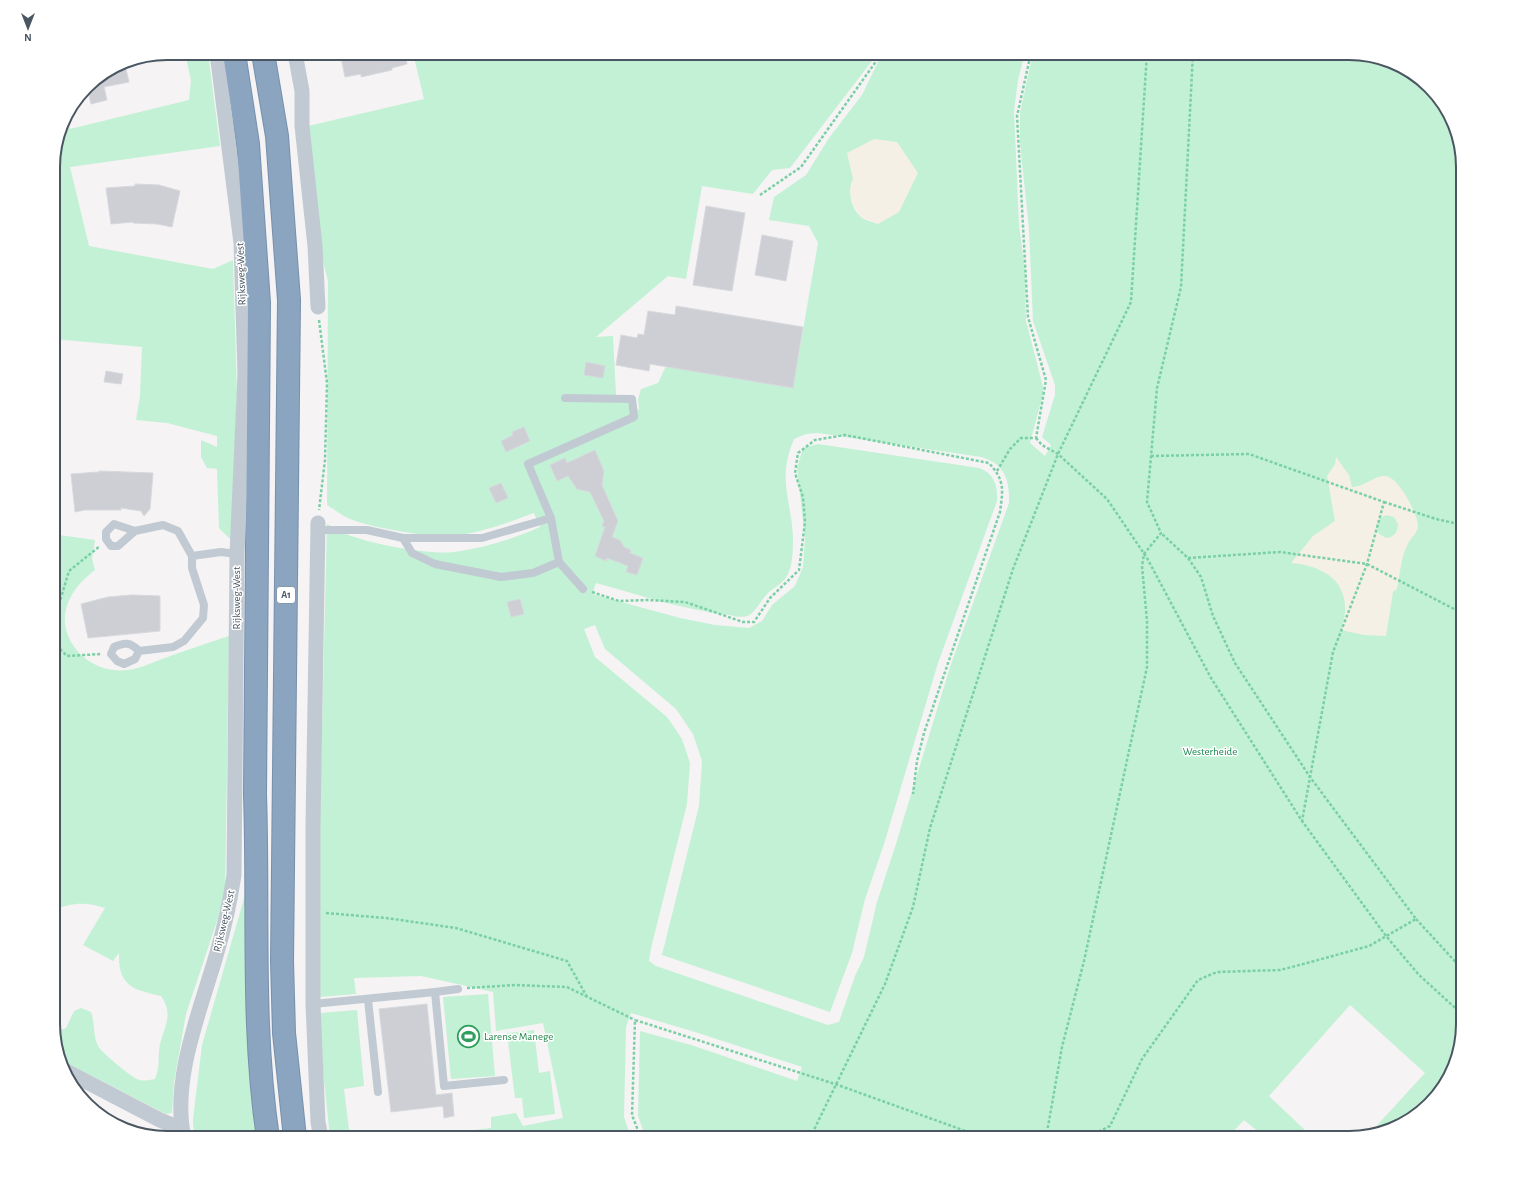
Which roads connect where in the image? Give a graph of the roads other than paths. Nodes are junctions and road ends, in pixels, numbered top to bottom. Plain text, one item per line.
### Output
1 (218, 60) edge
2 (235, 60) edge
3 (264, 60) edge
4 (296, 60) edge
5 (318, 307) road end
6 (565, 398) dead end
7 (551, 518) junction
8 (318, 526) joint
9 (135, 531) junction
10 (403, 538) junction
11 (237, 554) junction
12 (192, 556) junction
13 (559, 562) junction
14 (583, 589) road end
15 (139, 651) junction
16 (458, 989) road end
17 (435, 992) junction
18 (368, 1000) junction
19 (313, 1004) junction
20 (73, 1075) edge
21 (504, 1080) dead end
22 (378, 1092) dead end
23 (178, 1131) edge
24 (183, 1131) edge
25 (267, 1131) edge
26 (294, 1131) edge
27 (320, 1131) edge

1 - 11 street, Rijksweg-West
2 - 25 highway
3 - 26 highway, A1
4 - 5 street
6 - 7 lane
7 - 10 lane
7 - 13 lane
8 - 10 lane
8 - 19 street
9 - 9 lane
9 - 12 lane
10 - 13 lane
11 - 12 lane
11 - 24 street, Rijksweg-West
12 - 15 lane
13 - 14 lane
15 - 15 lane
16 - 17 lane
17 - 18 lane
17 - 21 lane
18 - 19 lane
18 - 22 lane
19 - 27 street
20 - 23 street

